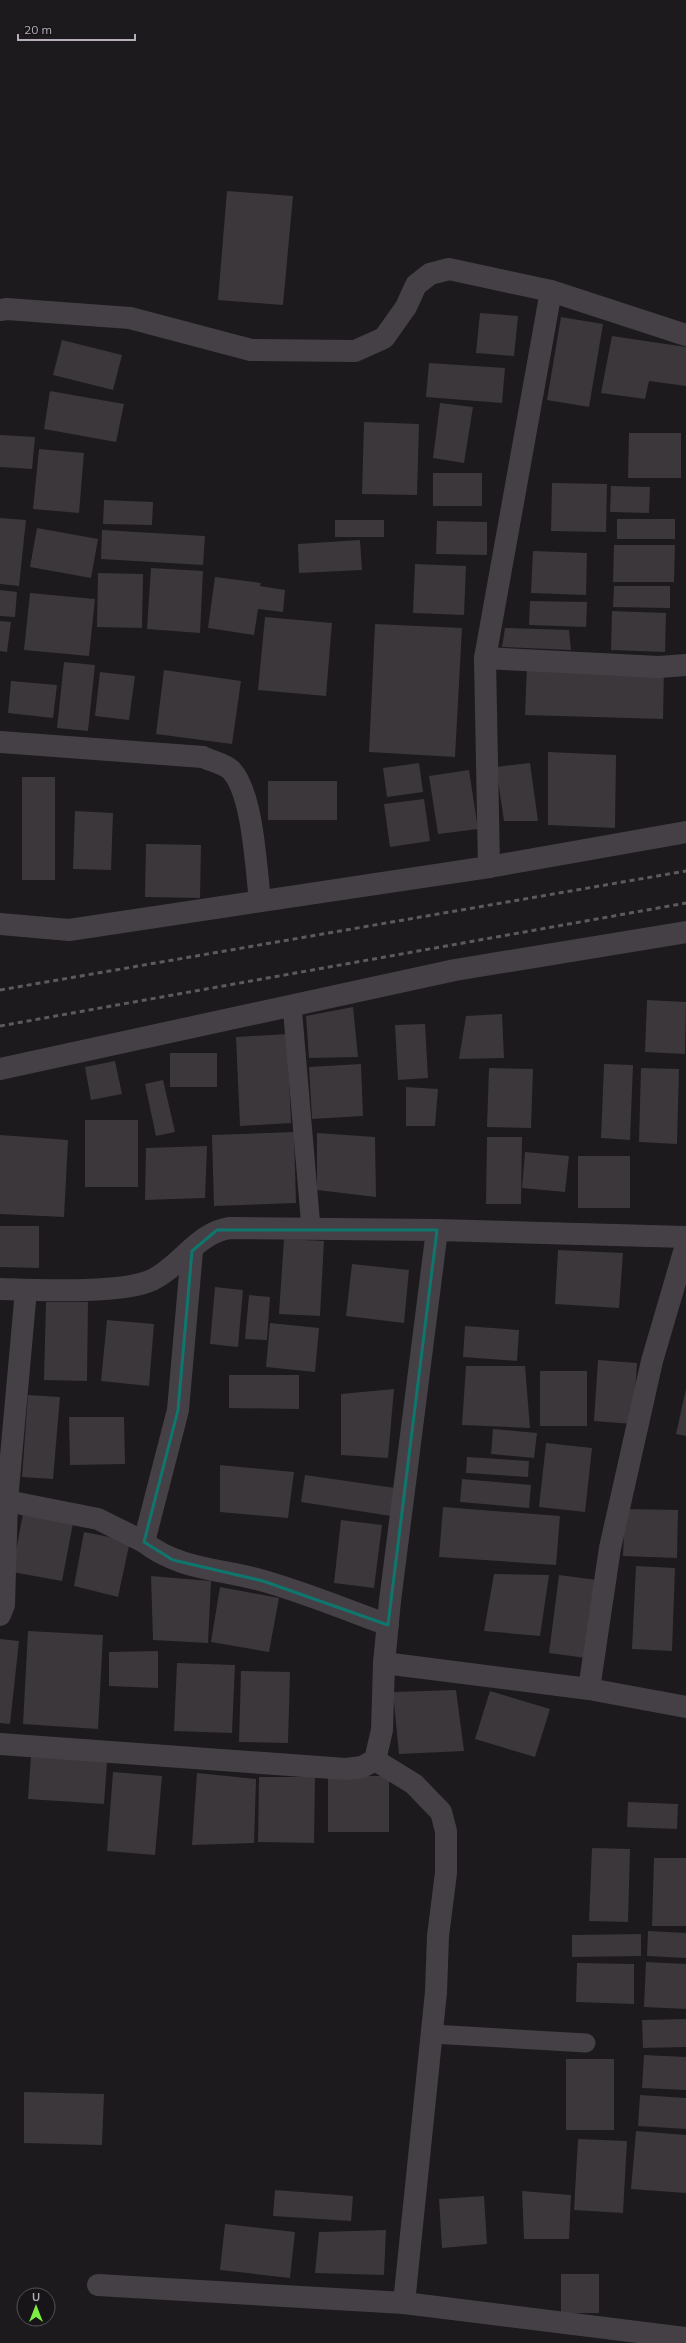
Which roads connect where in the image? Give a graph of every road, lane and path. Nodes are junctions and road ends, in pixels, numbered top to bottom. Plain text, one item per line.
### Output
1 (551, 291) junction
2 (0, 310) edge
3 (686, 335) edge
4 (485, 658) junction
5 (686, 664) edge
6 (0, 742) edge
7 (686, 832) edge
8 (489, 867) junction
9 (260, 901) junction
10 (0, 924) edge
11 (686, 932) edge
12 (292, 1005) junction
13 (0, 1069) edge
14 (311, 1228) junction
15 (437, 1230) junction
16 (686, 1236) edge
17 (686, 1245) edge
18 (192, 1251) junction
19 (0, 1289) edge
20 (26, 1290) junction
21 (7, 1501) junction
22 (144, 1542) junction
23 (0, 1615) edge
24 (388, 1625) junction
25 (384, 1664) junction
26 (589, 1689) junction
27 (686, 1707) edge
28 (0, 1744) edge
29 (375, 1760) junction
30 (432, 2034) junction
31 (586, 2043) dead end
32 (98, 2285) dead end
33 (404, 2303) junction
34 (686, 2338) edge

1 - 2 street
1 - 3 street
1 - 4 street
4 - 5 street
4 - 8 street
6 - 9 street
7 - 8 street
8 - 9 street
9 - 10 street
11 - 12 street
12 - 13 street
12 - 14 lane
14 - 15 street
14 - 18 street
15 - 16 street
15 - 24 street
17 - 26 street
18 - 20 street
18 - 22 street
19 - 20 street
20 - 21 street
21 - 22 street
21 - 23 street
22 - 24 street
24 - 25 street
25 - 26 street
25 - 29 street
26 - 27 street
28 - 29 street
29 - 30 street
30 - 31 lane
30 - 33 street
32 - 33 street
33 - 34 street

